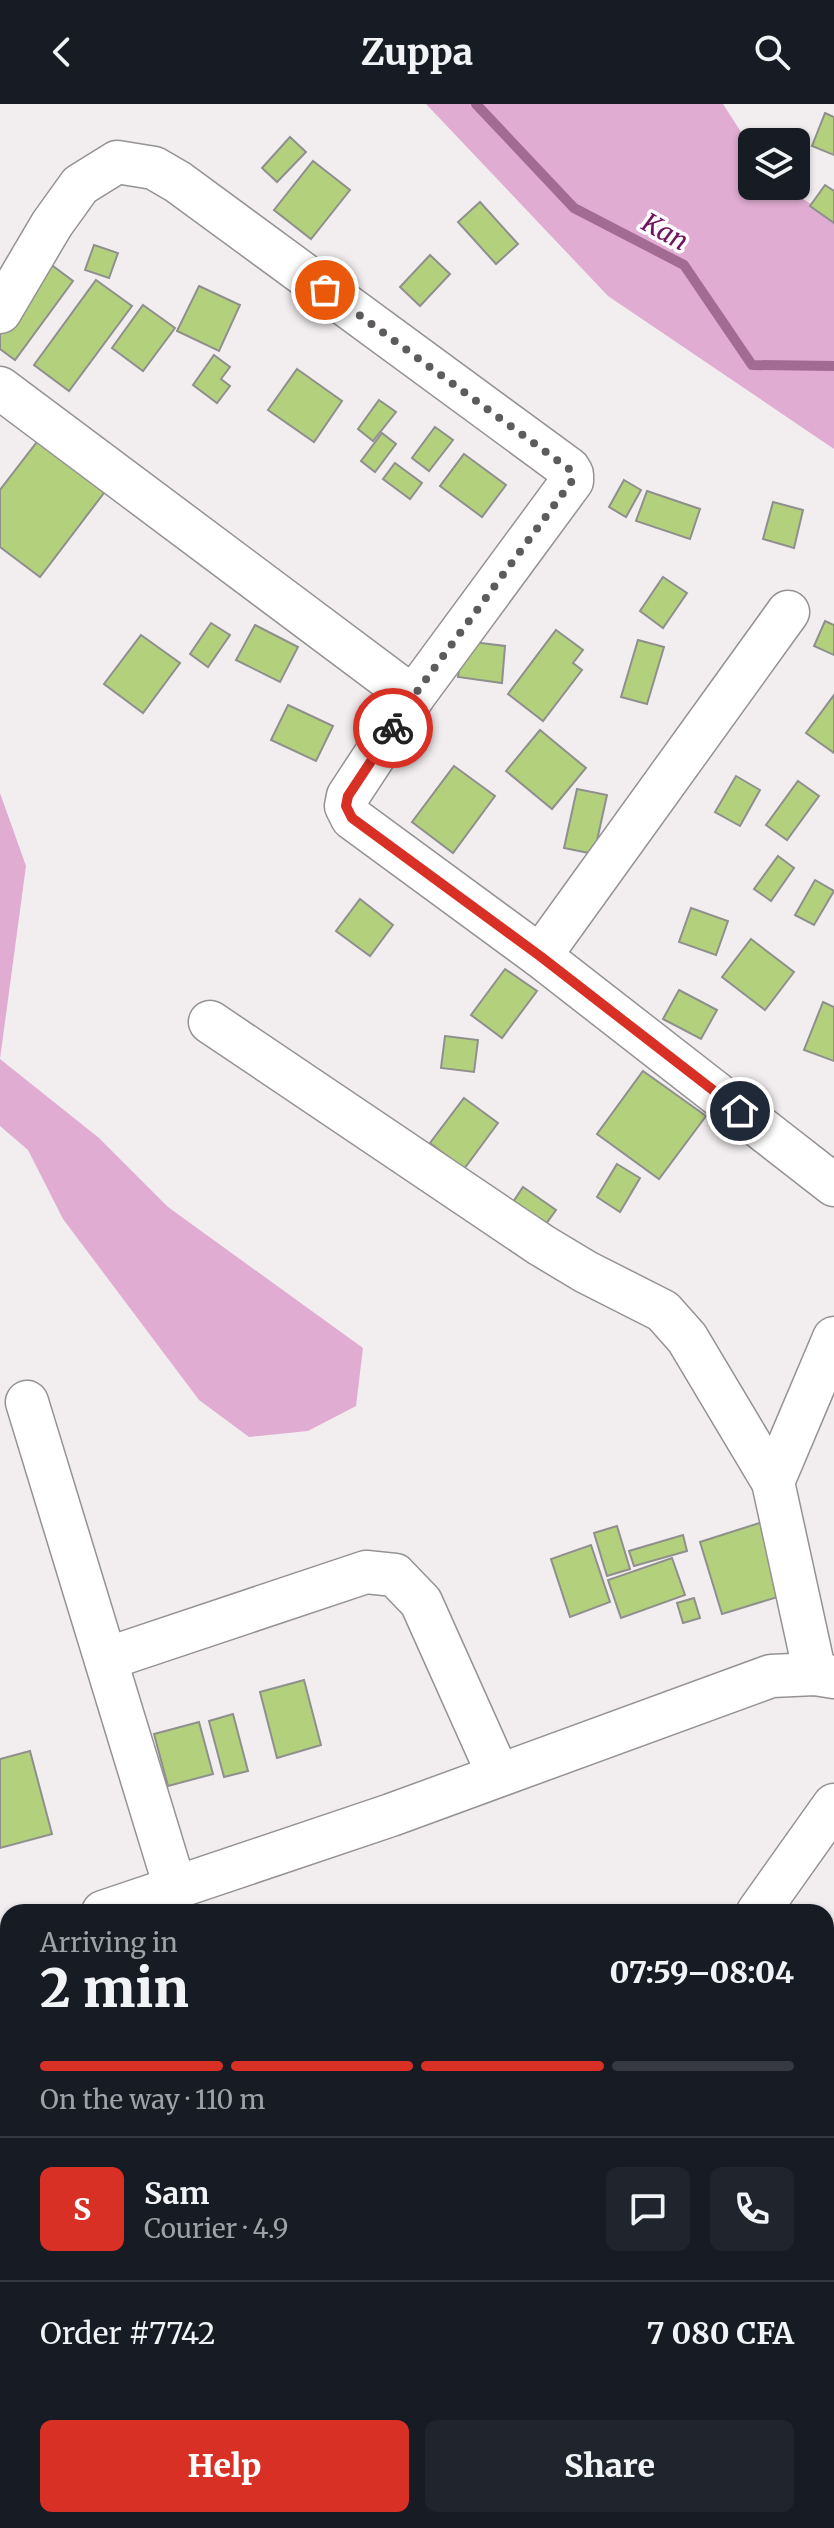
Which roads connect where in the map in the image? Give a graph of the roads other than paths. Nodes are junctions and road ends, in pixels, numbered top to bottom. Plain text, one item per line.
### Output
1 (0, 312) edge
2 (0, 388) edge
3 (788, 612) dead end
4 (413, 697) junction
5 (540, 956) junction
6 (210, 1022) dead end
7 (834, 1185) edge
8 (834, 1338) edge
9 (27, 1402) dead end
10 (773, 1482) junction
11 (106, 1659) junction
12 (825, 1675) edge
13 (498, 1774) junction
14 (834, 1805) edge
15 (175, 1887) junction
16 (126, 1904) edge
17 (764, 1904) edge

1 - 4 street
2 - 4 street
3 - 5 street
4 - 5 street
5 - 7 street
6 - 10 street
8 - 10 street
9 - 11 street
10 - 12 street
11 - 13 street
11 - 15 street
12 - 13 street
13 - 15 street
14 - 17 street
15 - 16 street

